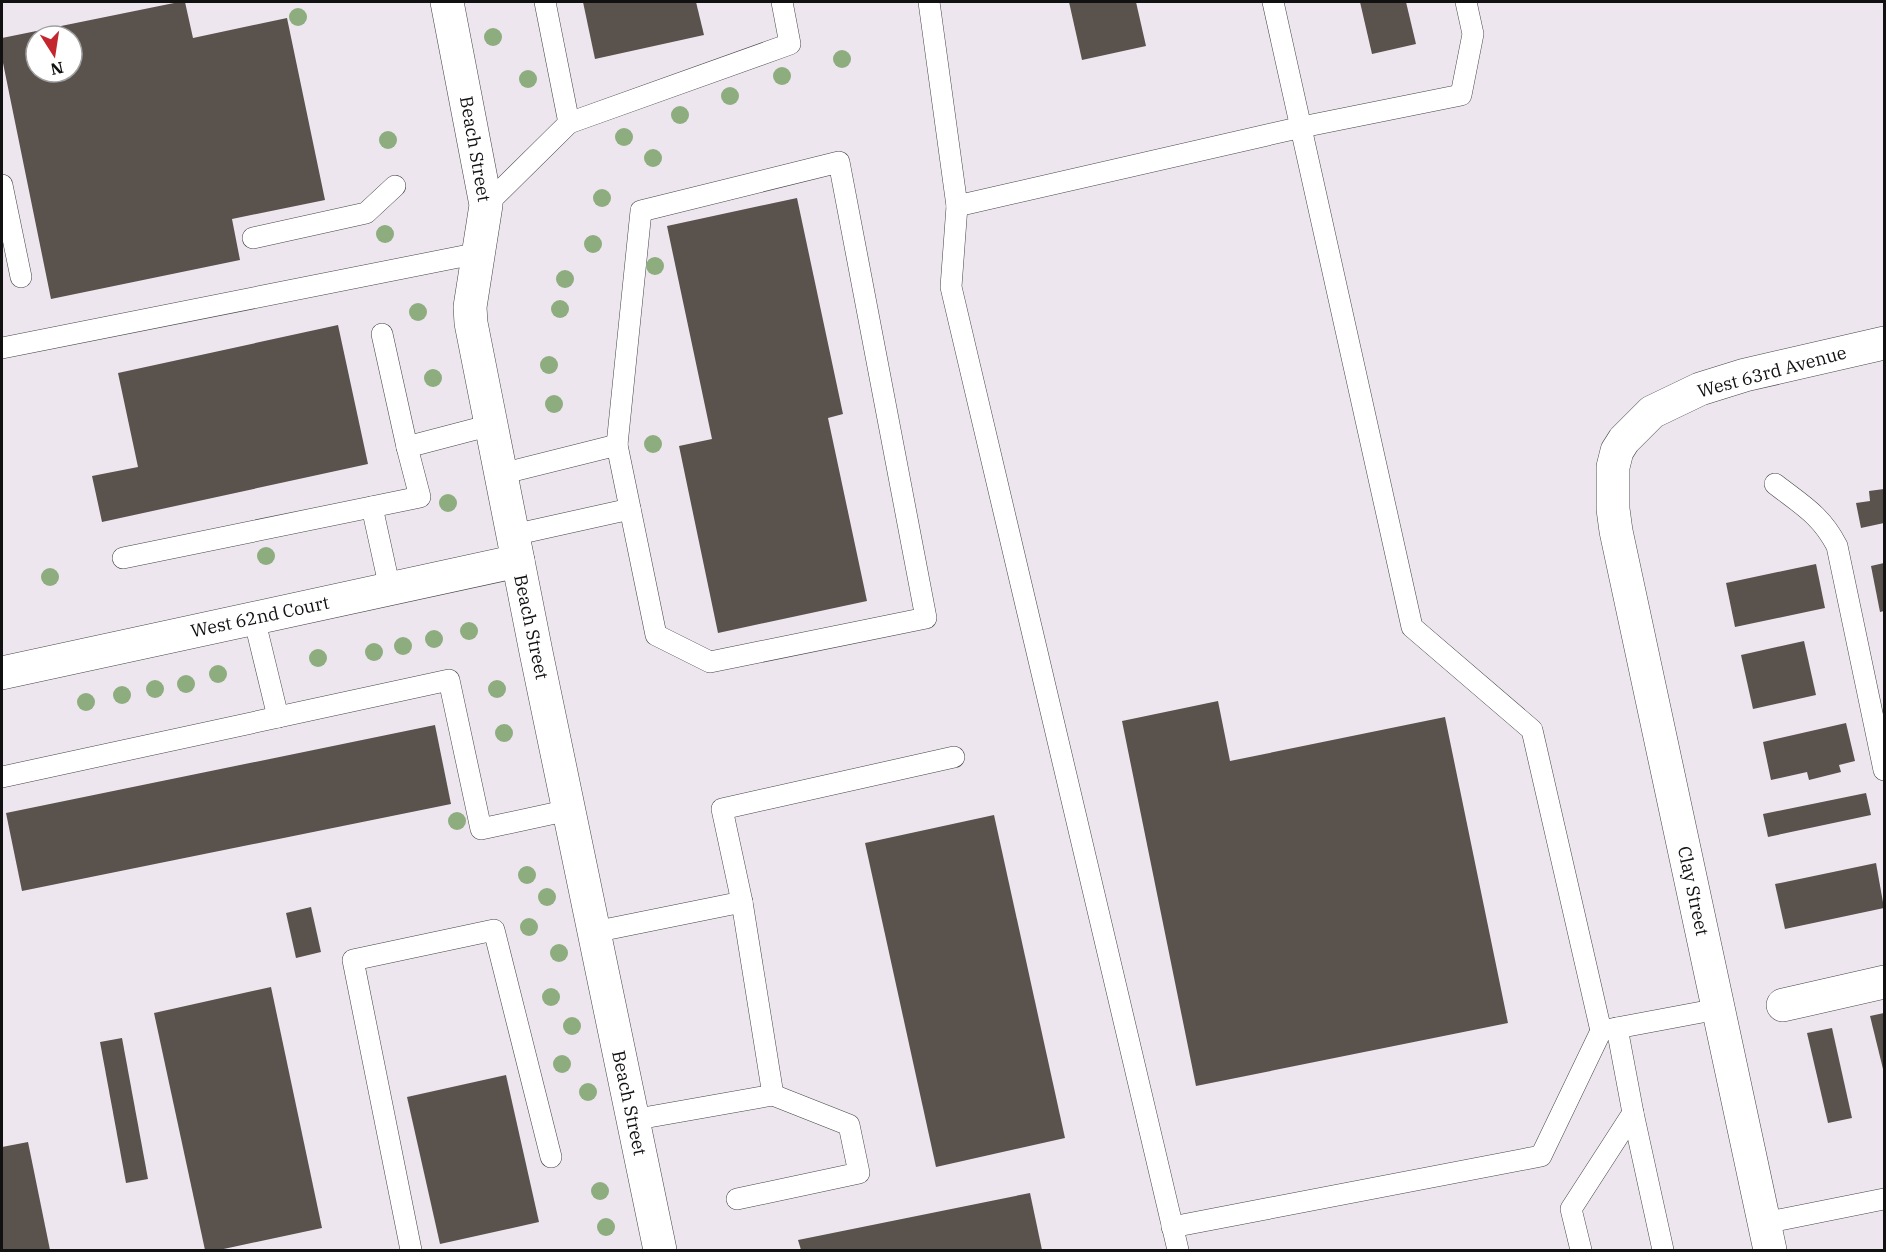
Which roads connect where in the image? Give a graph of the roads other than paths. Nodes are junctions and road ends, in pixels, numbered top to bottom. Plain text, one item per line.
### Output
1 (447, 2) edge
2 (545, 2) edge
3 (782, 2) edge
4 (929, 2) edge
5 (1273, 2) edge
6 (1466, 2) edge
7 (569, 123) junction
8 (1302, 127) junction
9 (2, 185) edge
10 (395, 186) dead end
11 (486, 205) junction
12 (957, 206) junction
13 (253, 238) dead end
14 (479, 253) junction
15 (21, 277) dead end
16 (382, 334) dead end
17 (1884, 343) edge
18 (2, 348) edge
19 (491, 425) junction
20 (617, 444) junction
21 (407, 447) junction
22 (501, 474) junction
23 (1775, 484) dead end
24 (372, 507) junction
25 (630, 509) junction
26 (1616, 531) joint
27 (515, 548) junction
28 (123, 558) dead end
29 (390, 589) junction
30 (254, 618) junction
31 (2, 673) edge
32 (278, 717) junction
33 (954, 757) dead end
34 (1884, 770) edge
35 (2, 777) edge
36 (569, 810) junction
37 (742, 902) junction
38 (594, 932) junction
39 (1884, 982) edge
40 (1783, 1005) dead end
41 (1718, 1009) junction
42 (1609, 1030) junction
43 (773, 1095) junction
44 (1633, 1113) junction
45 (633, 1120) junction
46 (551, 1157) dead end
47 (737, 1198) dead end
48 (1884, 1199) edge
49 (1172, 1227) junction
50 (1767, 1237) edge
51 (411, 1251) edge
52 (660, 1251) edge
53 (1178, 1251) edge
54 (1581, 1251) edge
55 (1663, 1251) edge

1 - 11 street, Beach Street
2 - 7 lane
3 - 7 lane
4 - 12 lane
5 - 8 lane
6 - 8 lane
7 - 11 lane
8 - 12 lane
8 - 42 lane
9 - 15 lane
10 - 13 lane
11 - 14 street, Beach Street
12 - 49 lane
14 - 18 lane
14 - 19 street, Beach Street
16 - 21 lane
17 - 26 street, West 63rd Avenue
19 - 21 lane
19 - 22 street, Beach Street
20 - 22 lane
20 - 25 lane
20 - 25 lane
21 - 24 lane
22 - 27 street, Beach Street
23 - 34 lane
24 - 28 lane
24 - 29 lane
25 - 27 lane
26 - 41 street, Clay Street
27 - 29 street, West 62nd Court
27 - 36 street, Beach Street
29 - 30 street, West 62nd Court
30 - 31 street, West 62nd Court
30 - 32 lane
32 - 35 lane
32 - 36 lane
33 - 37 lane
36 - 38 street, Beach Street
37 - 38 lane
37 - 43 lane
38 - 45 street, Beach Street
39 - 40 street
41 - 42 lane
41 - 50 street, Clay Street
42 - 44 lane
42 - 49 lane
43 - 45 lane
43 - 47 lane
44 - 54 lane
44 - 55 lane
45 - 52 street, Beach Street
46 - 51 lane
48 - 50 lane
49 - 53 lane

